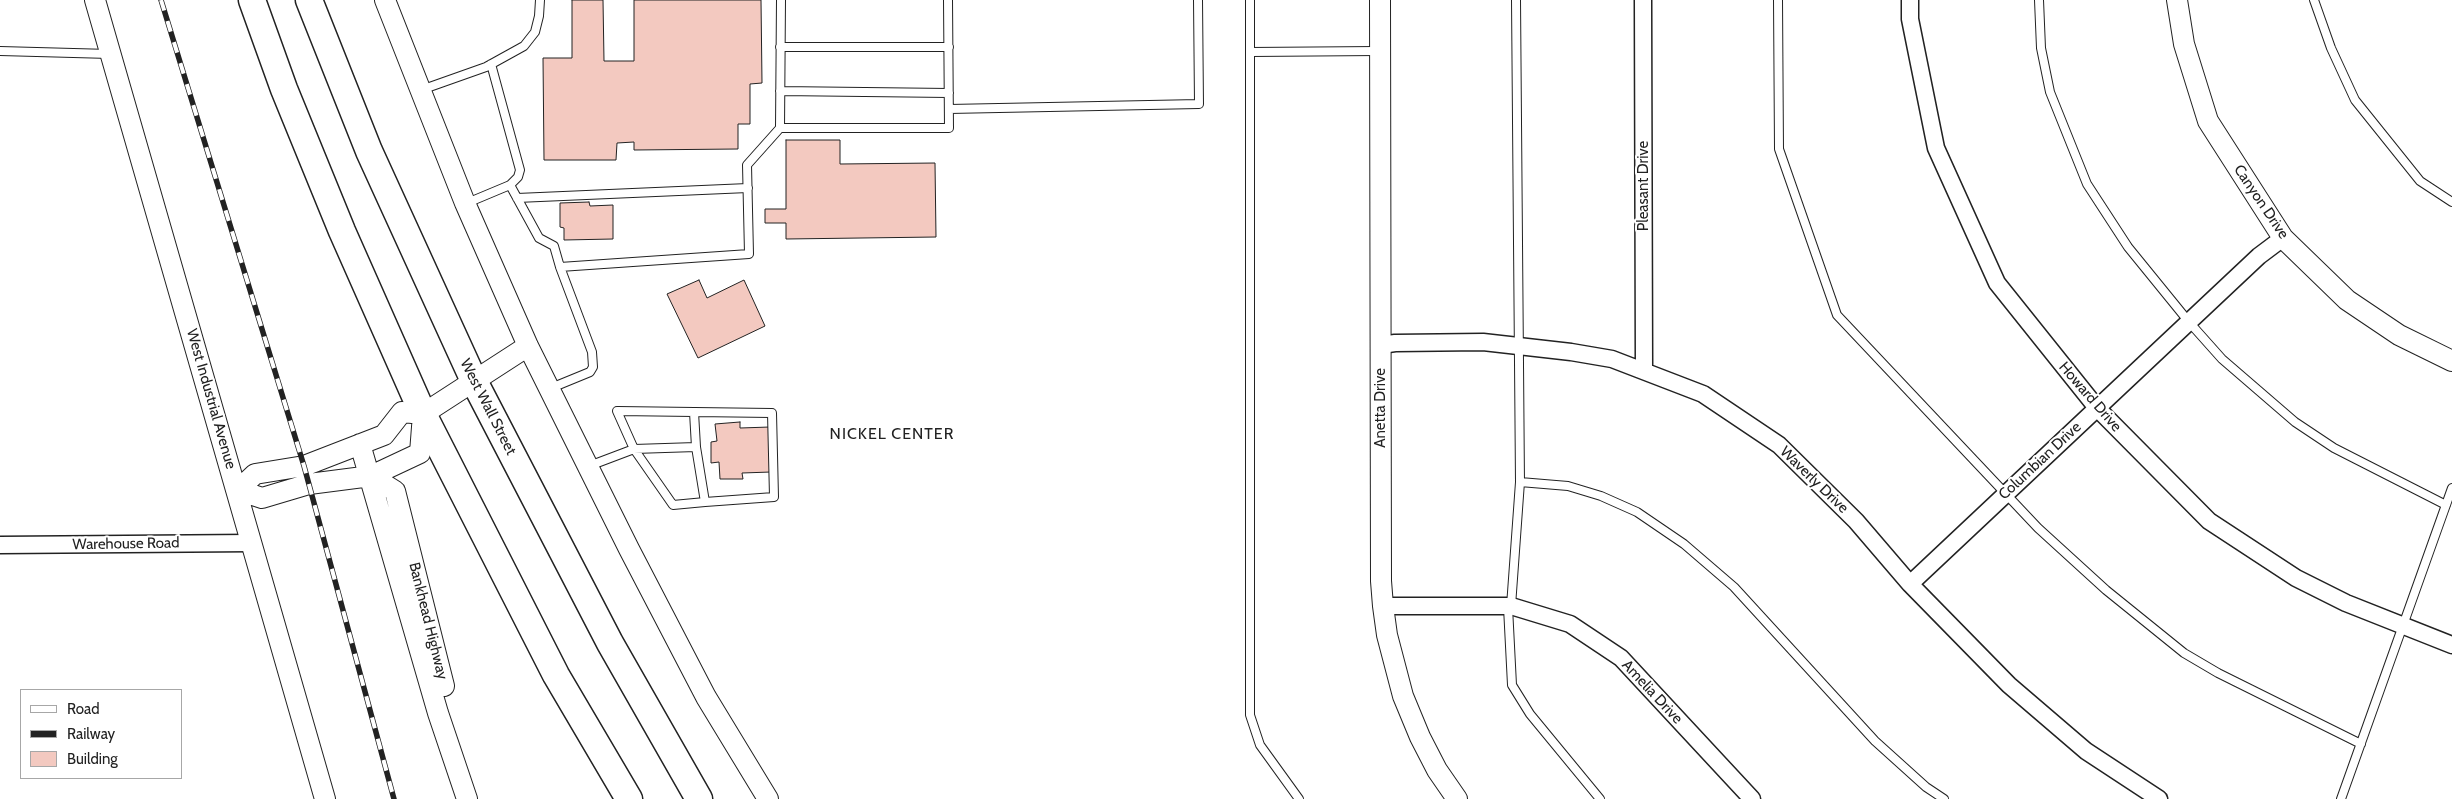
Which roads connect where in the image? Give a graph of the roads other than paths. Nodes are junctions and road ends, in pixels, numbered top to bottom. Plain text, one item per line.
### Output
1 (95, 0) edge
2 (252, 0) edge
3 (309, 0) edge
4 (385, 0) edge
5 (540, 0) edge
6 (780, 0) edge
7 (948, 0) edge
8 (1198, 0) edge
9 (1250, 0) edge
10 (1380, 0) edge
11 (1516, 0) edge
12 (1643, 0) edge
13 (1778, 0) edge
14 (1910, 0) edge
15 (2039, 0) edge
16 (2177, 0) edge
17 (2314, 0) edge
18 (780, 47) junction
19 (949, 47) junction
20 (0, 51) edge
21 (1380, 51) junction
22 (1250, 52) junction
23 (111, 54) junction
24 (491, 64) junction
25 (420, 90) junction
26 (780, 91) junction
27 (949, 93) junction
28 (949, 109) junction
29 (780, 128) junction
30 (510, 186) junction
31 (748, 188) junction
32 (517, 198) junction
33 (2452, 202) edge
34 (465, 203) junction
35 (2282, 238) junction
36 (560, 267) junction
37 (2189, 322) junction
38 (1381, 345) junction
39 (528, 346) junction
40 (1519, 346) junction
41 (2452, 361) edge
42 (1644, 372) junction
43 (474, 381) junction
44 (549, 388) junction
45 (2097, 408) junction
46 (694, 412) junction
47 (423, 414) junction
48 (360, 444) junction
49 (696, 447) junction
50 (634, 449) junction
51 (588, 467) junction
52 (371, 476) junction
53 (1520, 482) junction
54 (2452, 488) edge
55 (238, 490) junction
56 (2006, 494) junction
57 (705, 502) junction
58 (2446, 505) junction
59 (252, 543) junction
60 (0, 545) edge
61 (1910, 584) junction
62 (1383, 606) junction
63 (1509, 607) junction
64 (2403, 626) junction
65 (2452, 645) edge
66 (2361, 744) junction
67 (465, 790) edge
68 (325, 799) edge
69 (629, 799) edge
70 (699, 799) edge
71 (768, 799) edge
72 (1299, 799) edge
73 (1458, 799) edge
74 (1600, 799) edge
75 (1752, 799) edge
76 (1944, 799) edge
77 (2158, 799) edge
78 (2341, 799) edge

1 - 23 street, West Industrial Avenue
2 - 47 main road
3 - 43 main road, West Wall Street
4 - 25 street
5 - 24 lane
6 - 18 lane
7 - 19 lane
8 - 28 lane
9 - 22 lane
10 - 21 street, Anetta Drive
11 - 40 lane
12 - 42 street, Pleasant Drive
13 - 56 lane
14 - 45 street, Howard Drive
15 - 37 lane
16 - 35 street, Canyon Drive
17 - 33 lane
18 - 19 lane
18 - 26 lane
19 - 27 lane
20 - 23 lane
21 - 22 lane
21 - 38 street, Anetta Drive
22 - 72 lane
23 - 55 street, West Industrial Avenue
24 - 25 lane
24 - 30 lane
25 - 34 street
26 - 27 lane
26 - 29 lane
27 - 28 lane
28 - 29 lane
29 - 31 lane
30 - 32 lane
30 - 34 lane
31 - 32 lane
31 - 36 lane
32 - 36 lane
34 - 39 street
35 - 37 street, Columbian Drive
35 - 41 street, Canyon Drive
36 - 44 lane
37 - 45 street, Columbian Drive
37 - 58 lane
38 - 40 street, Waverly Drive
38 - 62 street, Anetta Drive
39 - 43 street
39 - 44 street
40 - 42 street, Waverly Drive
40 - 53 lane
42 - 61 street, Waverly Drive
43 - 47 street
43 - 70 main road, West Wall Street
44 - 51 street
45 - 56 street, Columbian Drive
45 - 64 street, Howard Drive
46 - 49 lane
46 - 50 lane
46 - 57 lane
47 - 48 street
47 - 52 street
47 - 69 main road
48 - 52 street, Bankhead Highway
48 - 55 street
49 - 50 lane
49 - 57 lane
50 - 51 lane
50 - 57 lane
51 - 71 street
52 - 55 street
52 - 67 street, Bankhead Highway
53 - 63 lane
53 - 76 lane
54 - 58 lane
55 - 59 street, West Industrial Avenue
56 - 61 street, Columbian Drive
56 - 66 lane
58 - 64 lane
59 - 60 street, Warehouse Road
59 - 68 street, West Industrial Avenue
61 - 77 street, Waverly Drive
62 - 63 street, Amelia Drive
62 - 73 street, Anetta Drive
63 - 74 lane
63 - 75 street, Amelia Drive
64 - 65 street, Howard Drive
64 - 66 lane
66 - 78 lane

